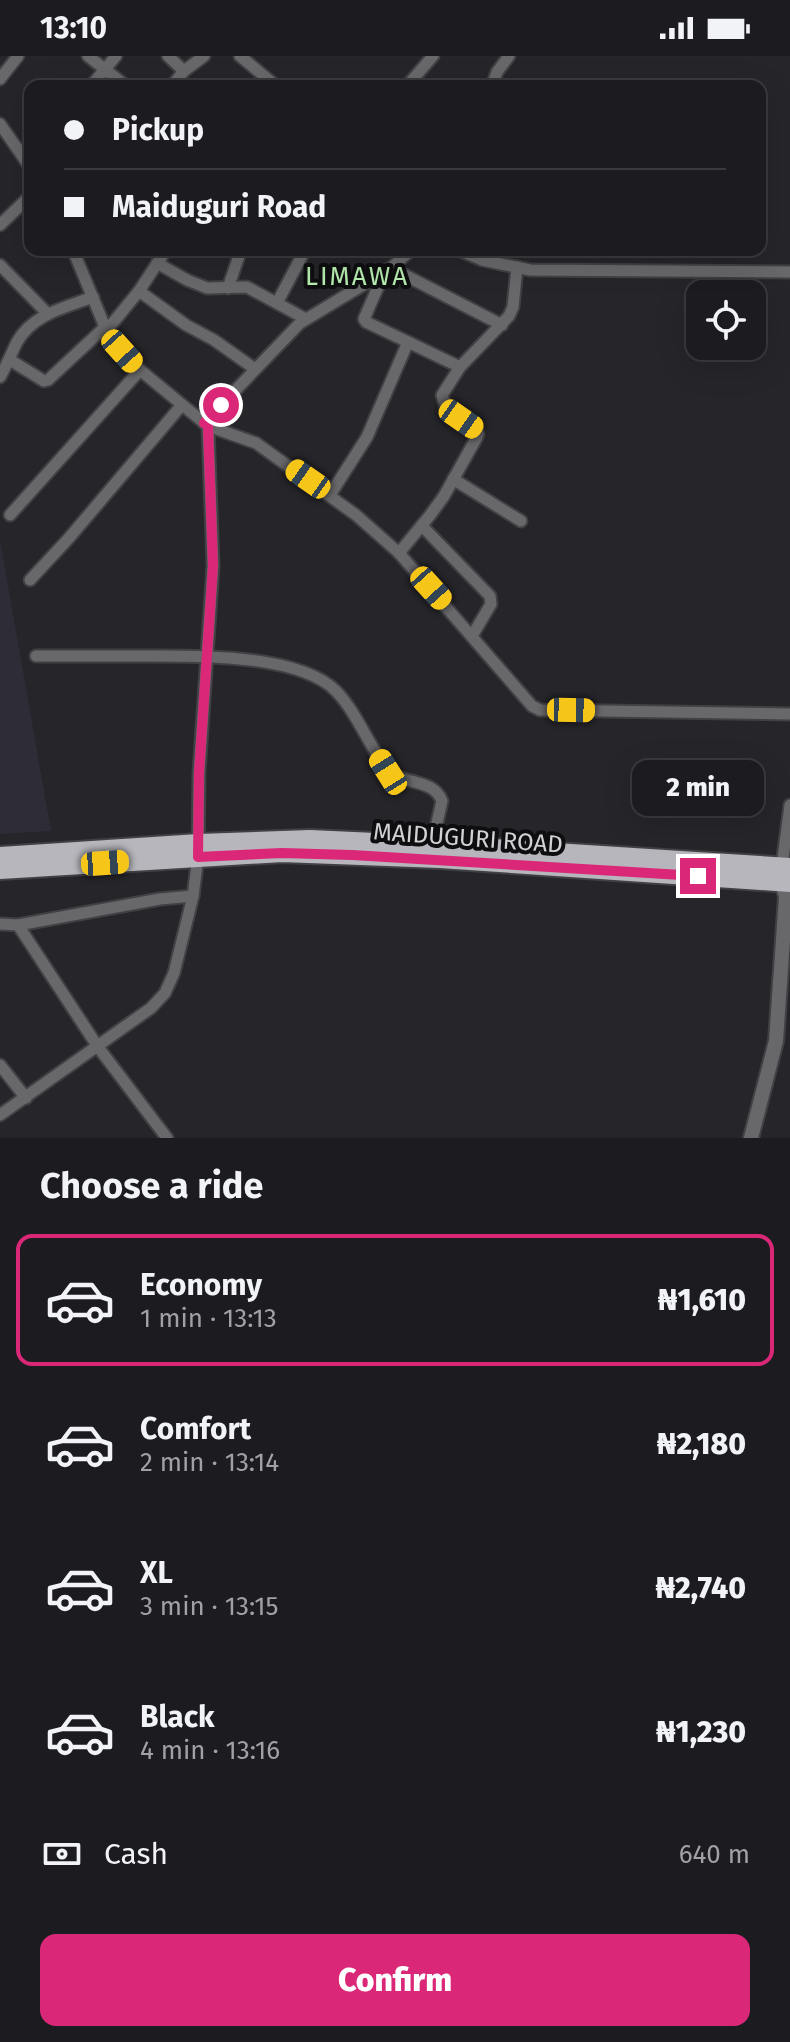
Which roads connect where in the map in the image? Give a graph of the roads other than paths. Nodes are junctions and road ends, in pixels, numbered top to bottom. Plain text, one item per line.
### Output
1 (18, 56) edge
2 (88, 56) edge
3 (116, 56) edge
4 (168, 56) edge
5 (204, 56) edge
6 (240, 56) edge
7 (433, 56) edge
8 (509, 56) edge
9 (106, 69) junction
10 (184, 71) junction
11 (0, 79) edge
12 (96, 80) edge
13 (119, 80) edge
14 (177, 80) edge
15 (269, 80) edge
16 (412, 80) edge
17 (494, 80) edge
18 (0, 124) edge
19 (24, 147) edge
20 (24, 202) edge
21 (0, 225) edge
22 (76, 256) edge
23 (162, 256) edge
24 (239, 256) edge
25 (302, 256) edge
26 (404, 256) edge
27 (473, 256) edge
28 (157, 263) junction
29 (0, 265) edge
30 (517, 267) junction
31 (388, 269) junction
32 (790, 272) edge
33 (228, 288) junction
34 (139, 291) junction
35 (93, 297) junction
36 (277, 303) junction
37 (48, 314) junction
38 (306, 319) junction
39 (502, 325) junction
40 (106, 328) junction
41 (408, 342) junction
42 (10, 360) junction
43 (460, 367) junction
44 (255, 369) junction
45 (140, 370) junction
46 (0, 377) edge
47 (181, 406) junction
48 (206, 425) junction
49 (453, 479) junction
50 (330, 495) junction
51 (10, 515) dead end
52 (521, 521) dead end
53 (422, 526) junction
54 (399, 553) junction
55 (30, 580) dead end
56 (472, 636) junction
57 (36, 656) dead end
58 (208, 656) junction
59 (790, 714) edge
60 (790, 805) edge
61 (432, 845) junction
62 (198, 850) junction
63 (0, 856) edge
64 (0, 870) edge
65 (786, 881) edge
66 (193, 896) junction
67 (0, 924) edge
68 (18, 925) junction
69 (98, 1047) junction
70 (0, 1065) edge
71 (26, 1098) junction
72 (0, 1115) edge
73 (167, 1138) edge
74 (751, 1138) edge

1 - 11 street
2 - 9 street
3 - 9 street
4 - 10 street
5 - 10 street
6 - 15 street
7 - 16 street
8 - 17 street
9 - 12 street
9 - 13 street
10 - 14 street
18 - 19 street
20 - 21 street
22 - 35 street
23 - 28 street
24 - 33 street
25 - 36 street
26 - 31 street
27 - 30 street
28 - 33 street
28 - 34 street
29 - 37 street
30 - 32 street
30 - 39 street
31 - 38 street
31 - 39 street
31 - 41 street
33 - 36 street
34 - 40 street
34 - 44 street
35 - 37 street
35 - 40 street
36 - 38 street
37 - 42 street
38 - 44 street
39 - 43 street
40 - 42 street
40 - 45 street
41 - 43 street
41 - 50 street
42 - 46 street
43 - 49 street
44 - 48 street
45 - 47 street
45 - 51 street
47 - 48 street
47 - 55 street
48 - 50 street
48 - 58 street
49 - 52 street
49 - 53 street
50 - 54 street
53 - 54 street
53 - 56 street
54 - 56 street
56 - 59 street
57 - 58 street
58 - 61 street
58 - 62 street
60 - 65 street
61 - 62 highway, MAIDUGURI ROAD
61 - 65 highway, MAIDUGURI ROAD
62 - 63 highway, MAIDUGURI ROAD
62 - 64 highway, MAIDUGURI ROAD
62 - 65 highway, MAIDUGURI ROAD
62 - 66 street
65 - 74 street
66 - 68 street
66 - 69 street
67 - 68 street
68 - 69 street
69 - 71 street
69 - 73 street
70 - 71 street
71 - 72 street

